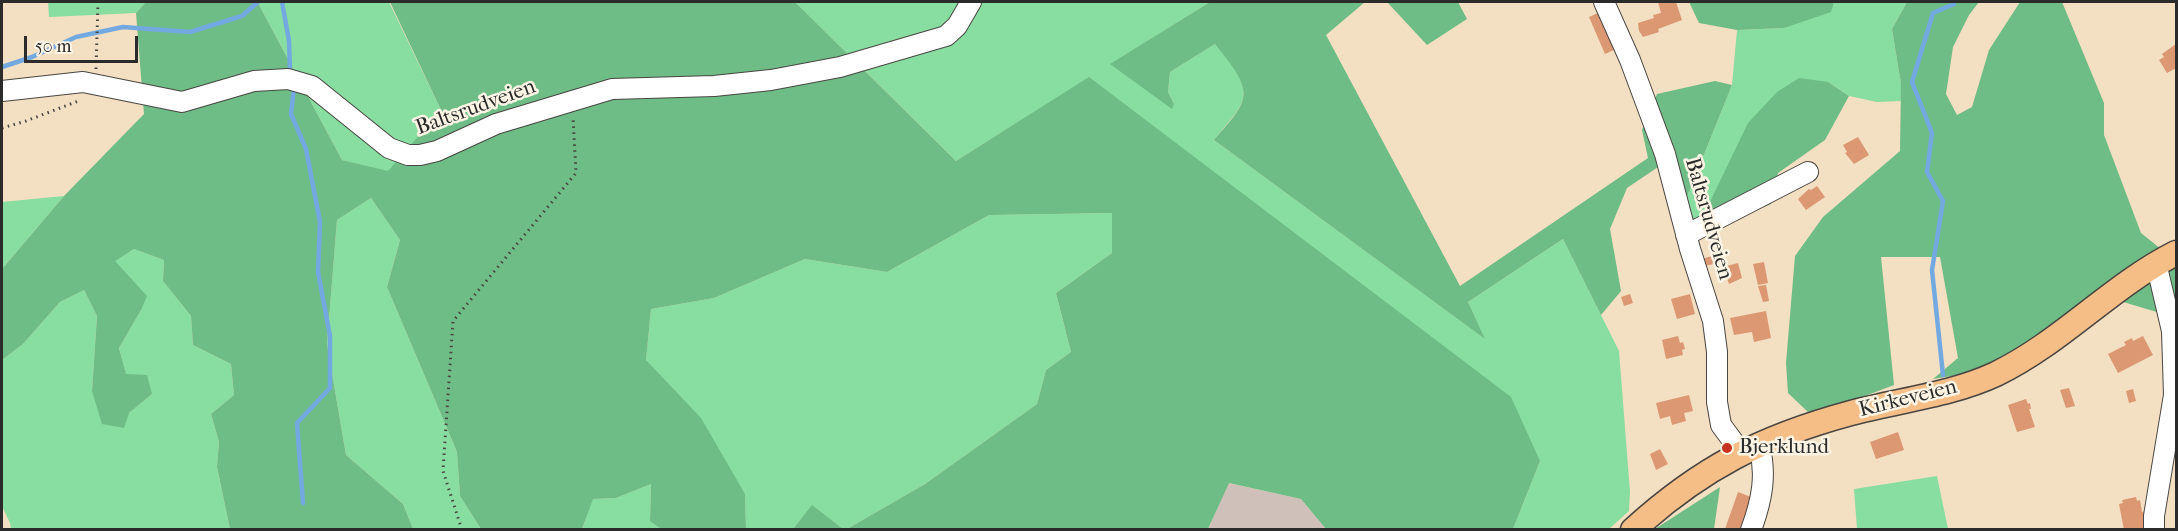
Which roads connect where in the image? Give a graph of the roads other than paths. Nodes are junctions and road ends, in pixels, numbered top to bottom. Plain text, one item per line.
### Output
1 (971, 2) edge
2 (1604, 2) edge
3 (2, 91) edge
4 (1808, 172) dead end
5 (1686, 234) junction
6 (2166, 258) edge
7 (1750, 448) junction
8 (1633, 530) edge
9 (1751, 530) edge
10 (2154, 530) edge

1 - 3 lane, Baltsrudveien
2 - 5 lane, Baltsrudveien
4 - 5 lane
5 - 7 lane, Baltsrudveien
6 - 7 main road, Kirkeveien
6 - 10 lane
7 - 8 main road, Kirkeveien
7 - 9 lane

